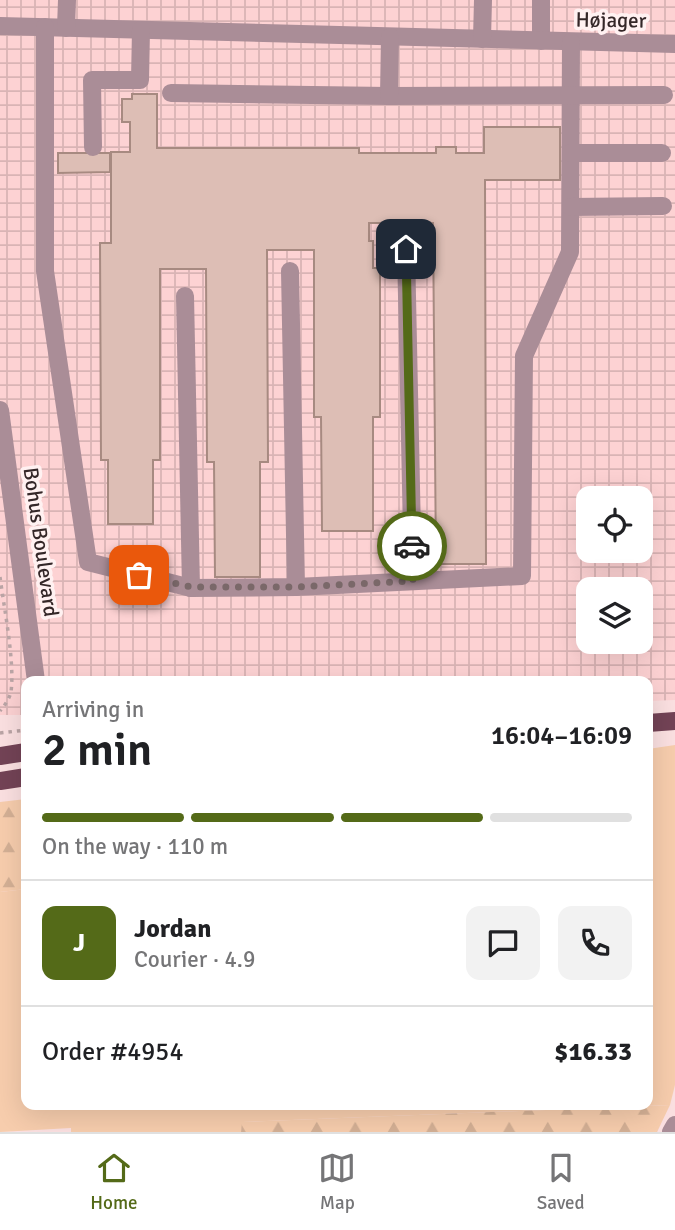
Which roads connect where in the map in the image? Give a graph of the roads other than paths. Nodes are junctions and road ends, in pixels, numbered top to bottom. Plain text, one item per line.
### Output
1 (66, 0) edge
2 (483, 0) edge
3 (541, 0) edge
4 (0, 26) edge
5 (45, 27) junction
6 (66, 28) junction
7 (141, 30) junction
8 (390, 37) junction
9 (482, 39) junction
10 (541, 41) junction
11 (571, 42) junction
12 (675, 44) edge
13 (171, 93) dead end
14 (571, 95) junction
15 (664, 95) dead end
16 (389, 96) junction
17 (93, 147) dead end
18 (571, 153) junction
19 (663, 153) dead end
20 (663, 206) dead end
21 (571, 207) junction
22 (406, 249) dead end
23 (290, 271) dead end
24 (186, 296) dead end
25 (0, 410) edge
26 (0, 416) edge
27 (413, 581) junction
28 (191, 587) junction
29 (296, 587) junction
30 (35, 676) edge
31 (675, 722) edge
32 (653, 723) edge
33 (21, 753) edge
34 (0, 756) edge
35 (21, 778) edge
36 (0, 781) edge
37 (675, 1125) edge
38 (671, 1132) edge

1 - 6 street
2 - 9 street
3 - 10 street
4 - 5 street, Højager
5 - 6 street, Højager
5 - 28 street
6 - 7 street, Højager
7 - 8 street, Højager
7 - 17 street
8 - 9 street, Højager
8 - 16 street
9 - 10 street, Højager
10 - 11 street, Højager
11 - 12 street, Højager
11 - 14 street
13 - 16 street
14 - 15 street
14 - 16 street
14 - 18 street
18 - 19 street
18 - 21 street
20 - 21 street
21 - 27 street
22 - 27 street
23 - 29 street
24 - 28 street
25 - 26 street, Bohus Boulevard
26 - 30 street, Bohus Boulevard
27 - 29 street
28 - 29 street
31 - 32 main road
33 - 34 main road
35 - 36 main road
37 - 38 street

